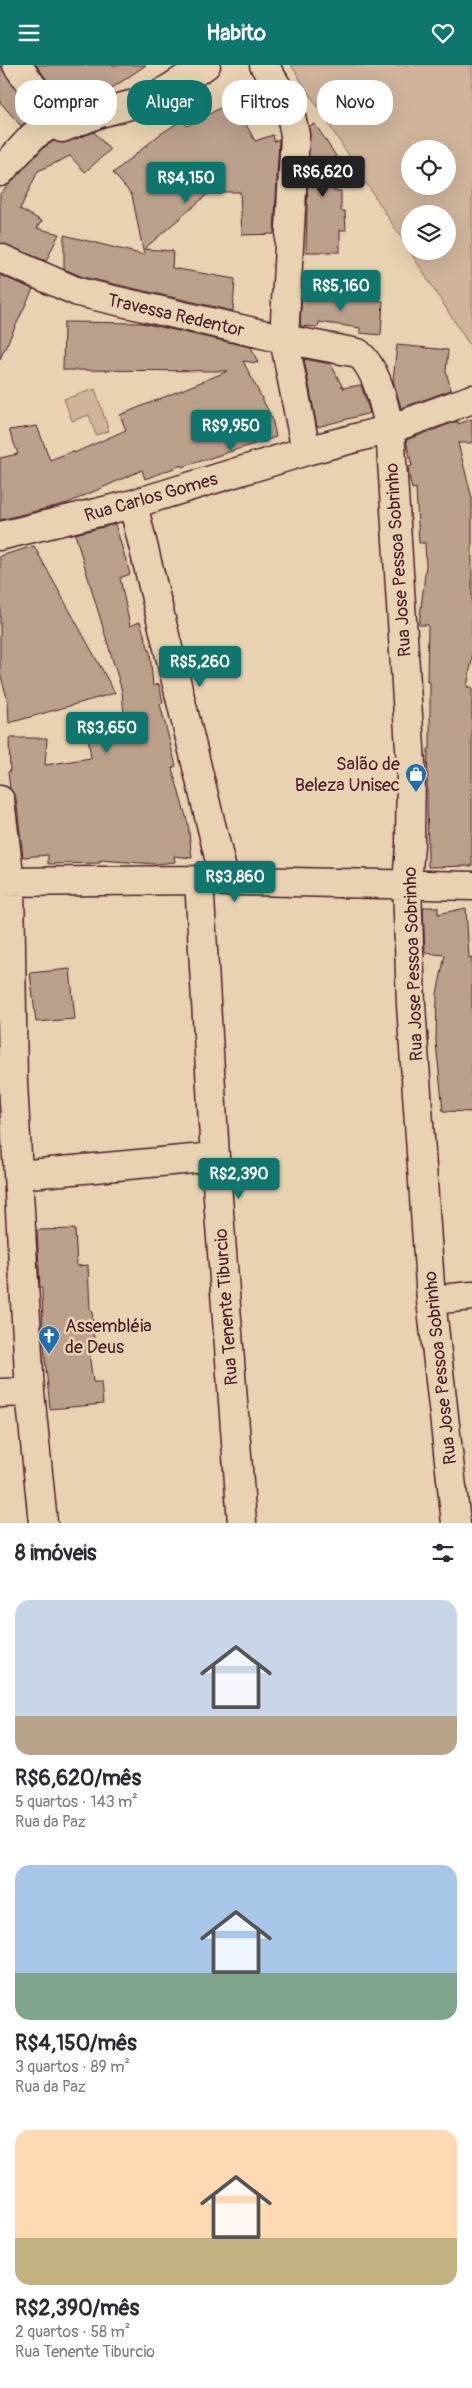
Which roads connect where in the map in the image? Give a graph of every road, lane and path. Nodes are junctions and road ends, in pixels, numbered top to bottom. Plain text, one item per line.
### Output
1 (17, 65) edge
2 (206, 65) edge
3 (264, 65) edge
4 (62, 128) junction
5 (0, 172) edge
6 (0, 259) edge
7 (284, 339) junction
8 (358, 353) joint
9 (472, 399) edge
10 (390, 429) junction
11 (306, 451) junction
12 (133, 504) junction
13 (0, 536) edge
14 (0, 801) edge
15 (212, 881) junction
16 (5, 882) edge
17 (407, 884) junction
18 (472, 886) edge
19 (215, 1157) junction
20 (18, 1175) junction
21 (472, 1296) edge
22 (431, 1300) junction
23 (30, 1392) junction
24 (0, 1393) edge
25 (43, 1523) edge
26 (242, 1523) edge
27 (456, 1523) edge

1 - 4 street
2 - 4 street
3 - 7 street
4 - 5 street
6 - 7 street, Travessa Redentor
7 - 8 street, Travessa Redentor
7 - 11 street
8 - 10 street, Rua Jose Pessoa Sobrinho
9 - 10 street, Rua Carlos Gomes
10 - 11 street, Rua Carlos Gomes
10 - 17 street, Rua Jose Pessoa Sobrinho
11 - 12 street, Rua Carlos Gomes
12 - 13 street, Rua Carlos Gomes
12 - 15 street, Rua Tenente Tiburcio
14 - 16 street
15 - 16 street
15 - 17 street
15 - 19 street, Rua Tenente Tiburcio
16 - 20 street
17 - 18 street
17 - 22 street, Rua Jose Pessoa Sobrinho
19 - 20 street
19 - 26 street, Rua Tenente Tiburcio
20 - 23 street
21 - 22 street
22 - 27 street, Rua Jose Pessoa Sobrinho
23 - 24 street
23 - 25 street

